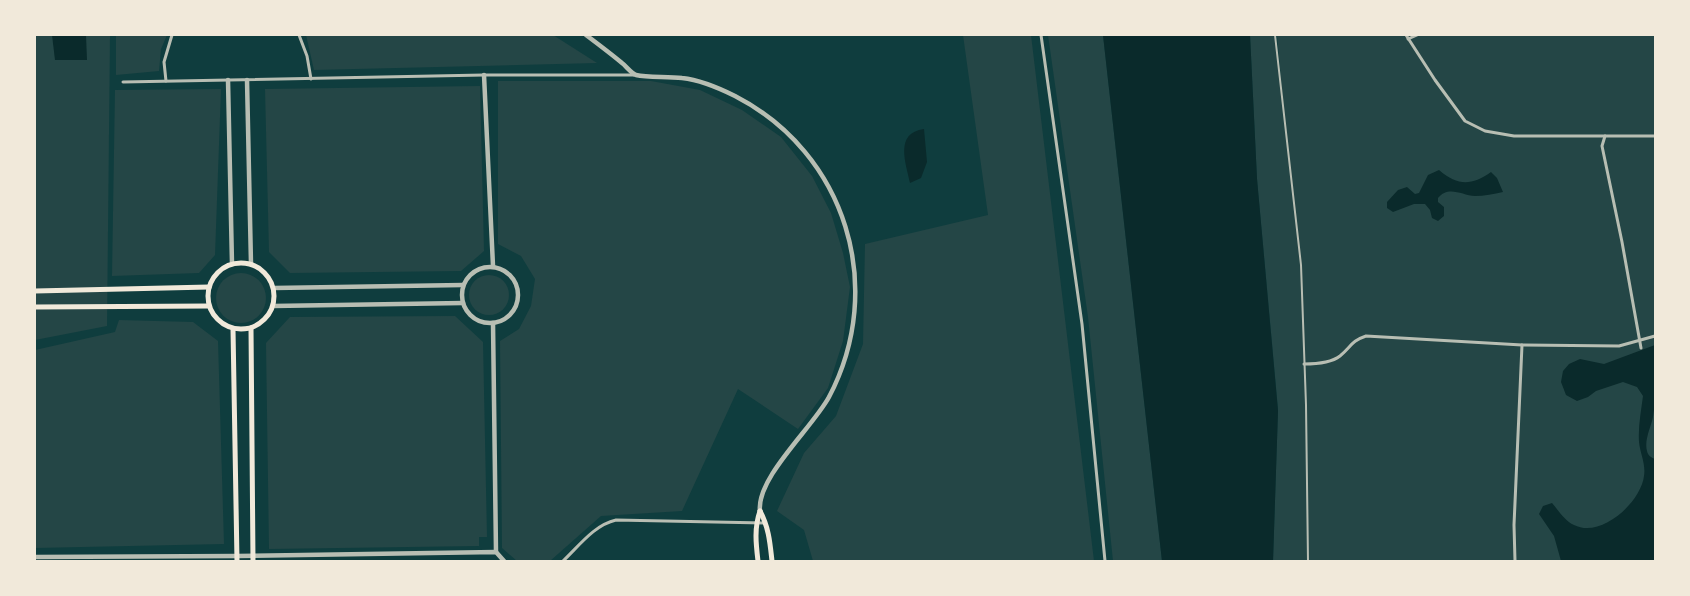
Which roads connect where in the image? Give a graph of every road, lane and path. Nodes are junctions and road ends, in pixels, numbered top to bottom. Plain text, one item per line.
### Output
1 (172, 35) edge
2 (299, 35) edge
3 (586, 35) edge
4 (1041, 35) edge
5 (1275, 35) edge
6 (1406, 35) edge
7 (1417, 35) edge
8 (1408, 39) junction
9 (484, 74) junction
10 (635, 75) junction
11 (311, 79) junction
12 (228, 80) junction
13 (247, 80) junction
14 (166, 81) junction
15 (123, 82) dead end
16 (1605, 136) junction
17 (1655, 136) edge
18 (232, 264) junction
19 (251, 264) junction
20 (492, 266) junction
21 (463, 285) junction
22 (208, 287) junction
23 (274, 288) junction
24 (35, 291) edge
25 (462, 303) junction
26 (209, 306) junction
27 (273, 306) junction
28 (35, 307) edge
29 (493, 323) junction
30 (251, 328) junction
31 (233, 329) junction
32 (1655, 336) edge
33 (1640, 339) junction
34 (1522, 344) junction
35 (1641, 348) dead end
36 (1304, 364) junction
37 (760, 511) junction
38 (756, 522) junction
39 (766, 523) junction
40 (496, 552) junction
41 (35, 557) edge
42 (253, 558) edge
43 (237, 559) edge
44 (504, 561) edge
45 (563, 561) edge
46 (758, 561) edge
47 (772, 561) edge
48 (1105, 561) edge
49 (1308, 561) edge
50 (1515, 561) edge

1 - 14 street
2 - 11 street
3 - 10 street
4 - 48 street
5 - 36 lane
6 - 8 street
7 - 8 street
8 - 16 street
9 - 10 street
9 - 11 street
9 - 20 street
10 - 37 street
11 - 13 street
12 - 13 street
12 - 14 street
12 - 18 street
13 - 19 street
14 - 15 street
16 - 17 street
16 - 33 street
18 - 19 main road
18 - 22 main road
19 - 23 main road
20 - 21 street
20 - 29 street
21 - 23 street
21 - 25 street
22 - 24 main road
22 - 26 main road
23 - 27 main road
25 - 27 street
25 - 29 street
26 - 28 main road
26 - 31 main road
27 - 30 main road
29 - 40 street
30 - 31 main road
30 - 42 main road
31 - 43 main road
32 - 33 street
33 - 34 street
33 - 35 street
34 - 36 street
34 - 50 street
36 - 49 lane
37 - 38 main road
37 - 39 main road
38 - 39 street
38 - 45 street
38 - 46 main road
39 - 47 main road
40 - 42 street
40 - 44 street
41 - 43 street
42 - 43 street

